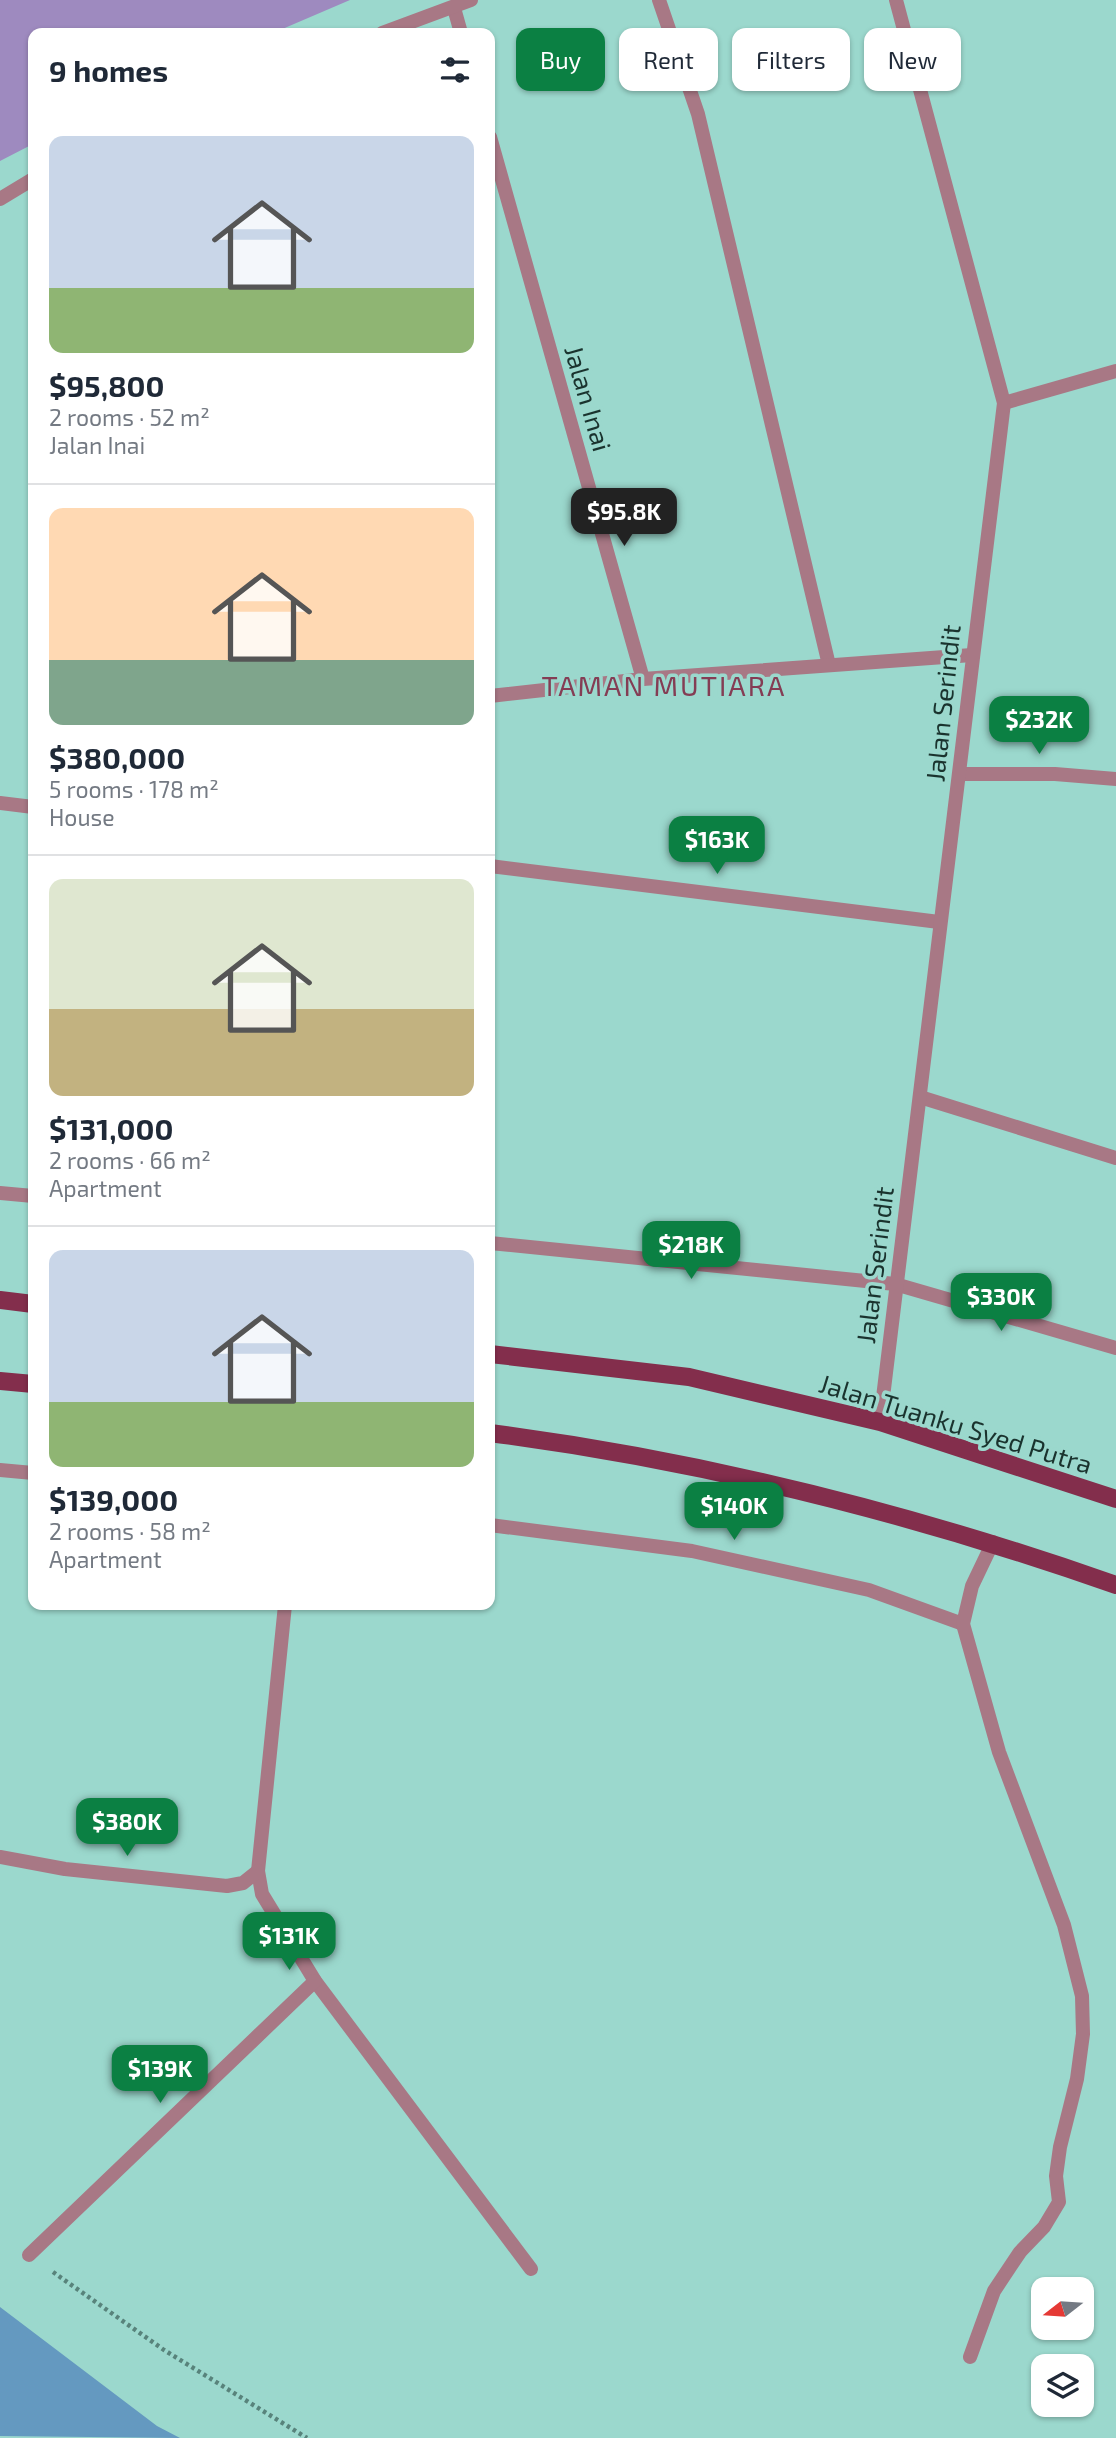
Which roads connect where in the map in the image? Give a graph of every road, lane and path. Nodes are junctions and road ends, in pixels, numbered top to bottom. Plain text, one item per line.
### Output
1 (471, 0) edge
2 (659, 0) edge
3 (896, 0) edge
4 (454, 8) junction
5 (396, 28) edge
6 (460, 28) edge
7 (495, 154) edge
8 (28, 182) edge
9 (0, 199) edge
10 (1116, 371) edge
11 (1004, 403) junction
12 (972, 655) junction
13 (830, 665) junction
14 (643, 679) junction
15 (495, 695) edge
16 (960, 774) junction
17 (1116, 779) edge
18 (0, 803) edge
19 (28, 806) edge
20 (495, 867) edge
21 (939, 922) junction
22 (920, 1097) junction
23 (1116, 1158) edge
24 (0, 1193) edge
25 (28, 1196) edge
26 (495, 1244) edge
27 (895, 1284) junction
28 (0, 1300) edge
29 (28, 1303) edge
30 (1116, 1348) edge
31 (495, 1355) edge
32 (0, 1381) edge
33 (28, 1384) edge
34 (880, 1422) junction
35 (495, 1434) edge
36 (0, 1470) edge
37 (28, 1473) edge
38 (1116, 1499) edge
39 (495, 1526) edge
40 (993, 1542) junction
41 (1116, 1586) edge
42 (284, 1610) edge
43 (963, 1624) junction
44 (0, 1857) edge
45 (258, 1871) junction
46 (315, 1981) junction
47 (29, 2255) joint
48 (531, 2269) dead end
49 (970, 2357) dead end
50 (307, 2438) edge

1 - 4 street
2 - 13 street
3 - 11 street, Jalan Serindit
4 - 5 street
4 - 6 street
7 - 14 street, Jalan Inai
8 - 9 street
10 - 11 street
11 - 12 street, Jalan Serindit
12 - 13 street
12 - 16 street, Jalan Serindit
13 - 14 street
14 - 15 street
16 - 17 street
16 - 21 street, Jalan Serindit
18 - 19 street
20 - 21 street
21 - 22 street, Jalan Serindit
22 - 23 street
22 - 27 street, Jalan Serindit
24 - 25 street
26 - 27 street
27 - 30 street
27 - 34 street, Jalan Serindit
28 - 29 main road
31 - 34 main road, Jalan Tuanku Syed Putra
32 - 33 main road
34 - 38 main road, Jalan Tuanku Syed Putra
35 - 40 main road
36 - 37 street
39 - 43 street
40 - 41 main road
40 - 43 street
42 - 45 street
43 - 49 street
44 - 45 street
45 - 46 street
46 - 47 street
46 - 48 street
47 - 50 path

